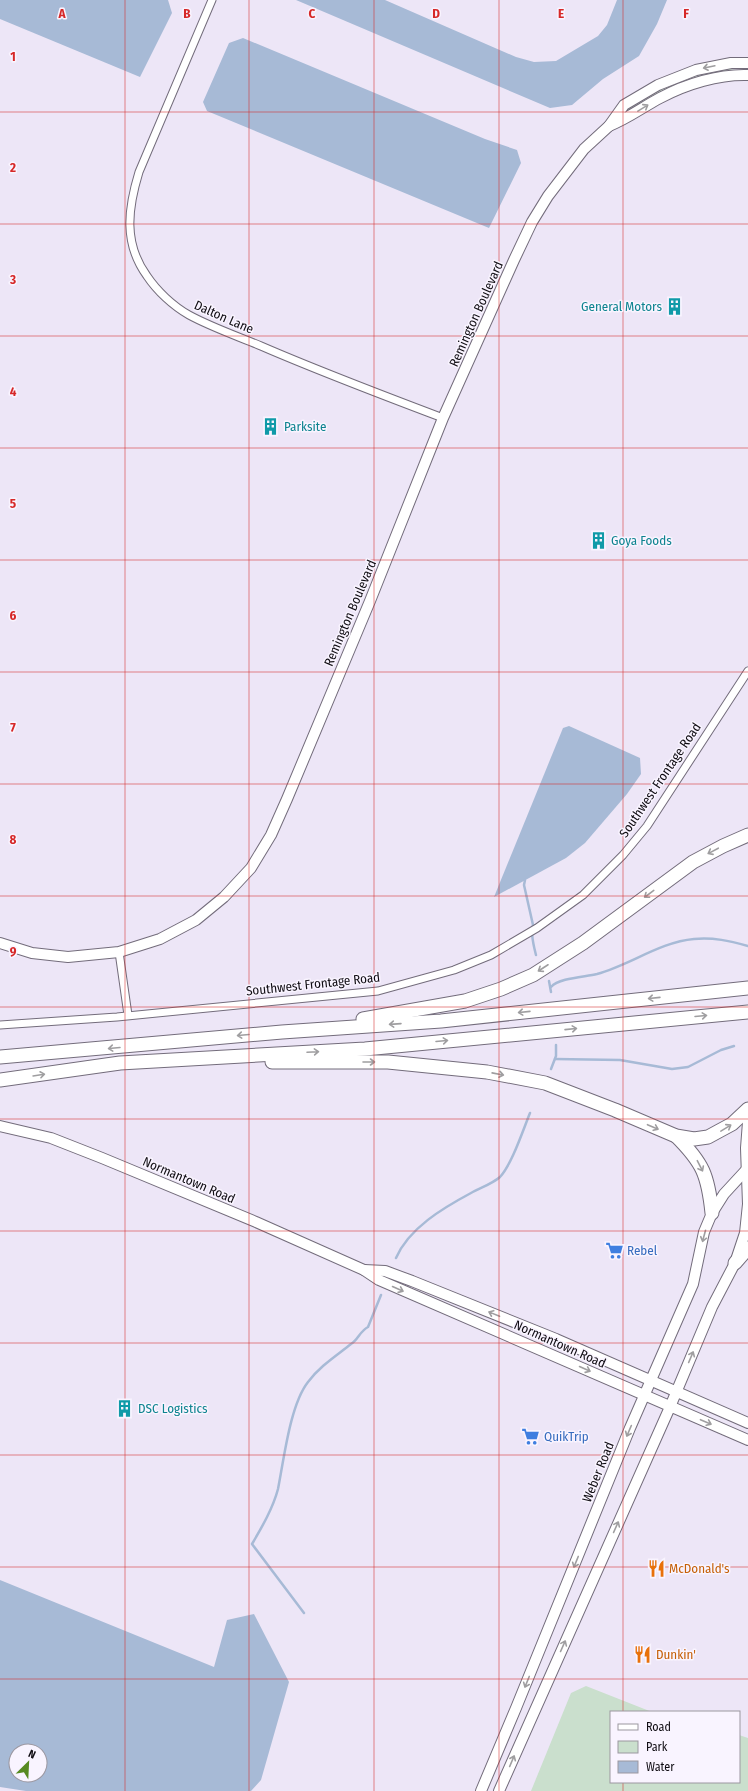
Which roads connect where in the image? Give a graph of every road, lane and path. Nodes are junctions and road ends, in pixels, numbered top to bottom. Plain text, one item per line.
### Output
1 (212, 0) edge
2 (748, 63) edge
3 (748, 75) edge
4 (609, 126) junction
5 (443, 418) junction
6 (748, 671) edge
7 (748, 835) edge
8 (0, 943) edge
9 (119, 952) junction
10 (748, 988) edge
11 (748, 1012) edge
12 (128, 1015) junction
13 (0, 1025) edge
14 (282, 1032) junction
15 (0, 1057) edge
16 (120, 1063) junction
17 (0, 1080) edge
18 (748, 1109) edge
19 (748, 1122) edge
20 (0, 1126) edge
21 (676, 1136) junction
22 (747, 1168) edge
23 (712, 1213) junction
24 (748, 1248) edge
25 (735, 1263) junction
26 (364, 1270) junction
27 (651, 1381) junction
28 (676, 1392) junction
29 (644, 1395) junction
30 (670, 1407) junction
31 (748, 1423) edge
32 (748, 1440) edge
33 (481, 1791) edge
34 (499, 1791) edge

1 - 5 street, Dalton Lane
2 -> 4 street, Remington Boulevard
4 -> 3 street, Remington Boulevard
4 - 5 street, Remington Boulevard
5 - 9 street, Remington Boulevard
6 - 12 street, Southwest Frontage Road
7 -> 14 highway
8 - 9 street, Remington Boulevard
9 - 12 street
10 -> 14 highway
16 -> 11 highway
12 - 13 street, Southwest Frontage Road
14 -> 15 highway
17 -> 16 highway
16 -> 21 highway
21 -> 18 highway
19 - 22 street
20 - 26 street, Normantown Road
21 -> 23 highway
22 - 23 street, Weber Road
22 - 25 street
23 -> 27 street, Weber Road
24 - 25 highway
28 -> 25 street
27 -> 26 street, Normantown Road
26 -> 29 street, Normantown Road
27 - 28 street, Normantown Road
27 - 29 street, Weber Road
28 - 30 street
28 - 31 street, Normantown Road
29 - 30 street, Normantown Road
29 -> 33 street, Weber Road
30 -> 32 street, Normantown Road
34 -> 30 street

